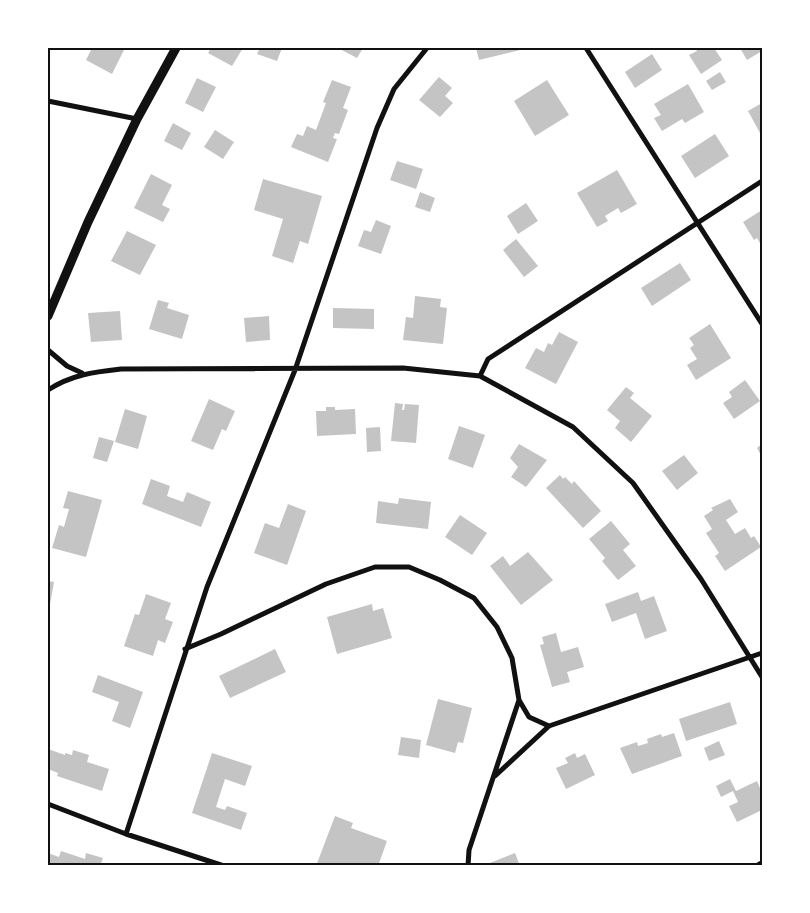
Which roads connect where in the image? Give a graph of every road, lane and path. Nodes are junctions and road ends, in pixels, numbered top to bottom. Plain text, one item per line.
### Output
1 (176, 48) edge
2 (427, 48) edge
3 (586, 48) edge
4 (48, 102) edge
5 (138, 119) junction
6 (762, 181) edge
7 (698, 221) junction
8 (48, 316) edge
9 (762, 324) edge
10 (48, 350) edge
11 (295, 370) junction
12 (82, 373) junction
13 (480, 376) junction
14 (48, 390) edge
15 (185, 649) junction
16 (762, 653) edge
17 (750, 657) junction
18 (762, 678) edge
19 (519, 700) junction
20 (549, 726) junction
21 (492, 780) junction
22 (48, 804) edge
23 (126, 834) junction
24 (224, 866) edge
25 (468, 866) edge

1 - 5 street
2 - 11 street
3 - 7 street
4 - 5 street
5 - 8 street
6 - 7 street
7 - 9 street
7 - 13 street
10 - 12 street
11 - 12 street
11 - 13 street
11 - 15 street
12 - 14 street
13 - 17 street
15 - 19 street
15 - 23 street
16 - 17 street
17 - 18 street
17 - 20 street
19 - 20 street
19 - 21 street
20 - 21 street
21 - 25 street
22 - 23 street
23 - 24 street

